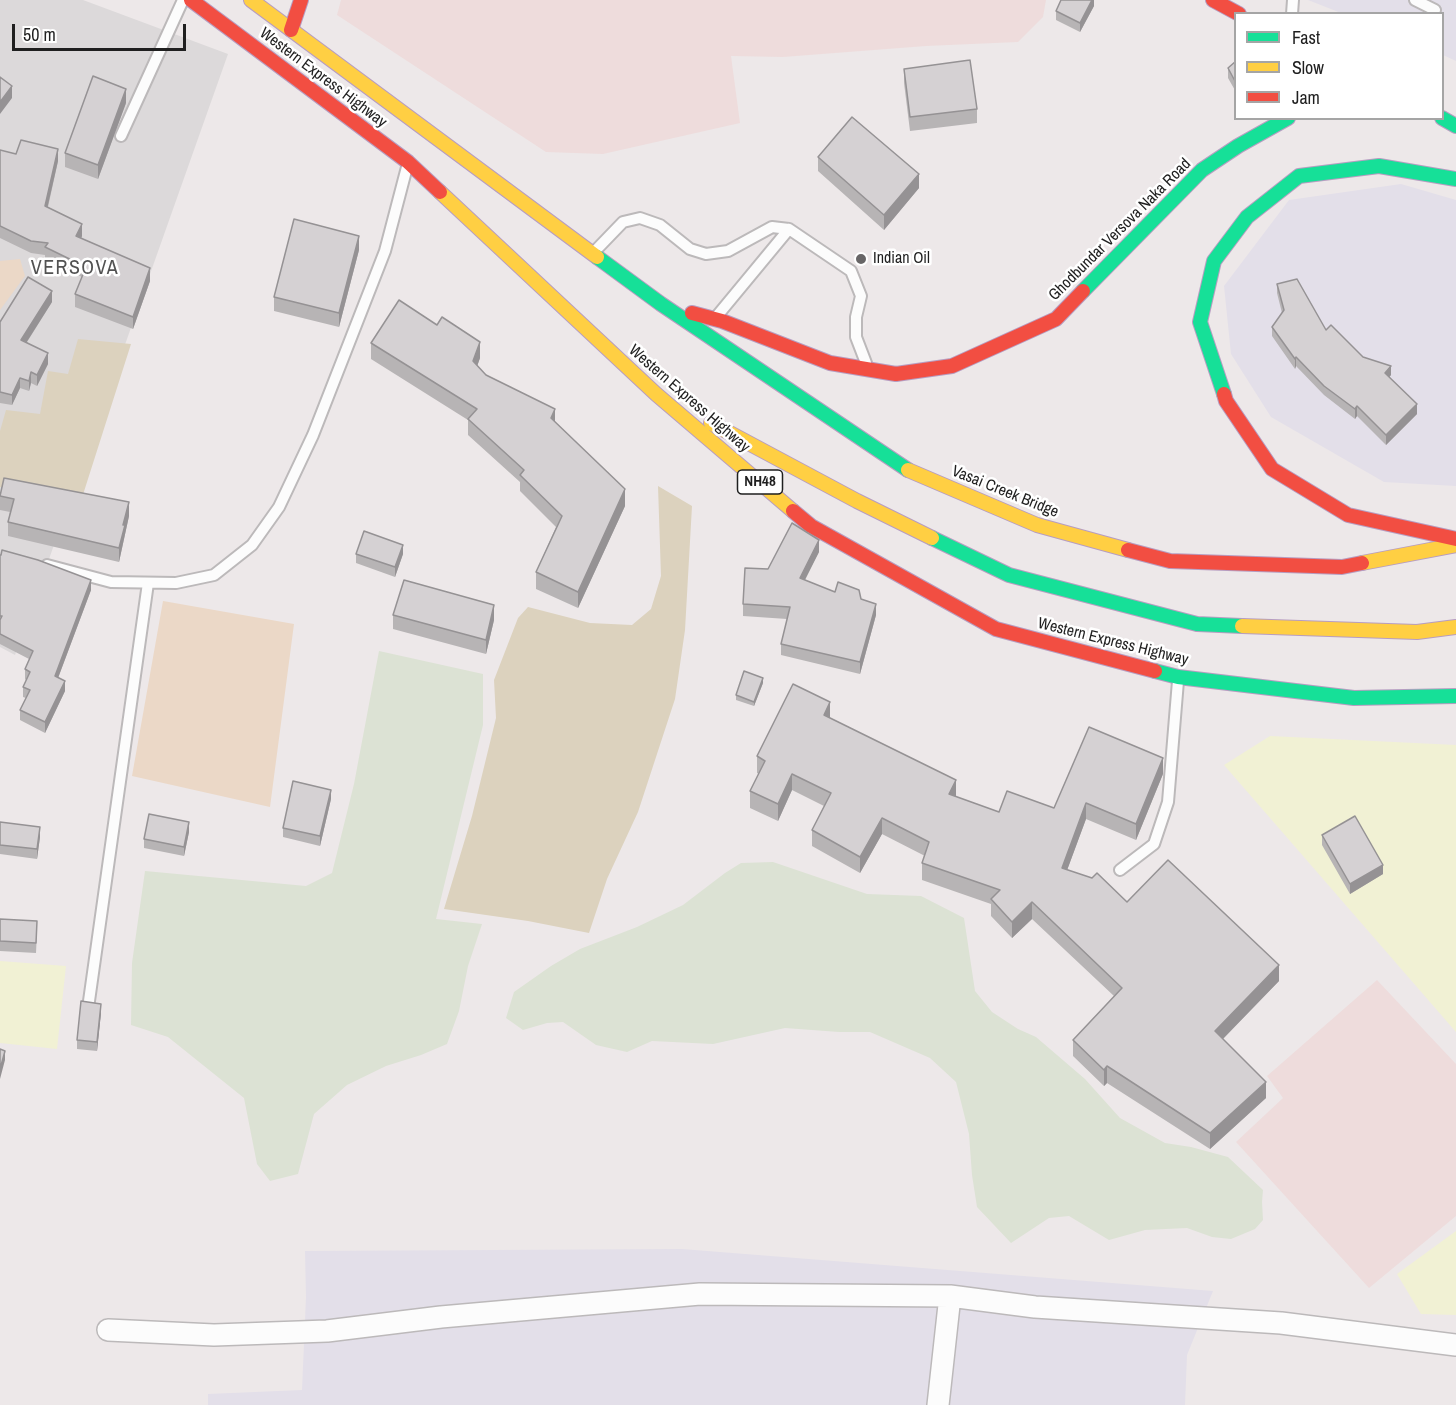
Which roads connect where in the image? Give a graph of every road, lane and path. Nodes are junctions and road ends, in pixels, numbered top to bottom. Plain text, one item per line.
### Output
1 (183, 0) edge
2 (191, 0) edge
3 (251, 0) edge
4 (301, 0) edge
5 (1213, 0) edge
6 (1415, 0) edge
7 (1435, 10) dead end
8 (1235, 12) edge
9 (291, 30) junction
10 (1284, 120) edge
11 (121, 136) dead end
12 (408, 162) junction
13 (1456, 179) edge
14 (789, 229) junction
15 (593, 254) junction
16 (661, 304) junction
17 (715, 319) junction
18 (869, 369) junction
19 (657, 394) junction
20 (1456, 538) edge
21 (1456, 544) edge
22 (33, 561) edge
23 (148, 583) junction
24 (1456, 627) edge
25 (1178, 677) junction
26 (1456, 696) edge
27 (1120, 870) dead end
28 (89, 1001) edge
29 (950, 1296) junction
30 (108, 1330) dead end
31 (1456, 1345) edge
32 (938, 1405) edge

1 - 11 lane
2 - 12 highway, Western Express Highway / NH48
3 - 9 highway, Western Express Highway
4 - 9 highway
5 - 8 highway
6 - 7 lane
9 - 15 highway, Western Express Highway
10 - 18 highway, Ghodbundar Versova Naka Road
12 - 19 highway, Western Express Highway / NH48
12 - 23 lane
13 - 20 highway
14 - 15 lane
14 - 17 lane
14 - 18 lane
15 - 16 highway, Western Express Highway
16 - 17 highway, Ghodbundar Versova Naka Road
16 - 21 highway, Vasai Creek Bridge
17 - 18 highway, Ghodbundar Versova Naka Road
19 - 24 highway
19 - 25 highway, Western Express Highway / NH48
22 - 23 lane
23 - 28 lane
25 - 26 highway, Western Express Highway / NH48
25 - 27 lane
29 - 30 street
29 - 31 street
29 - 32 street

